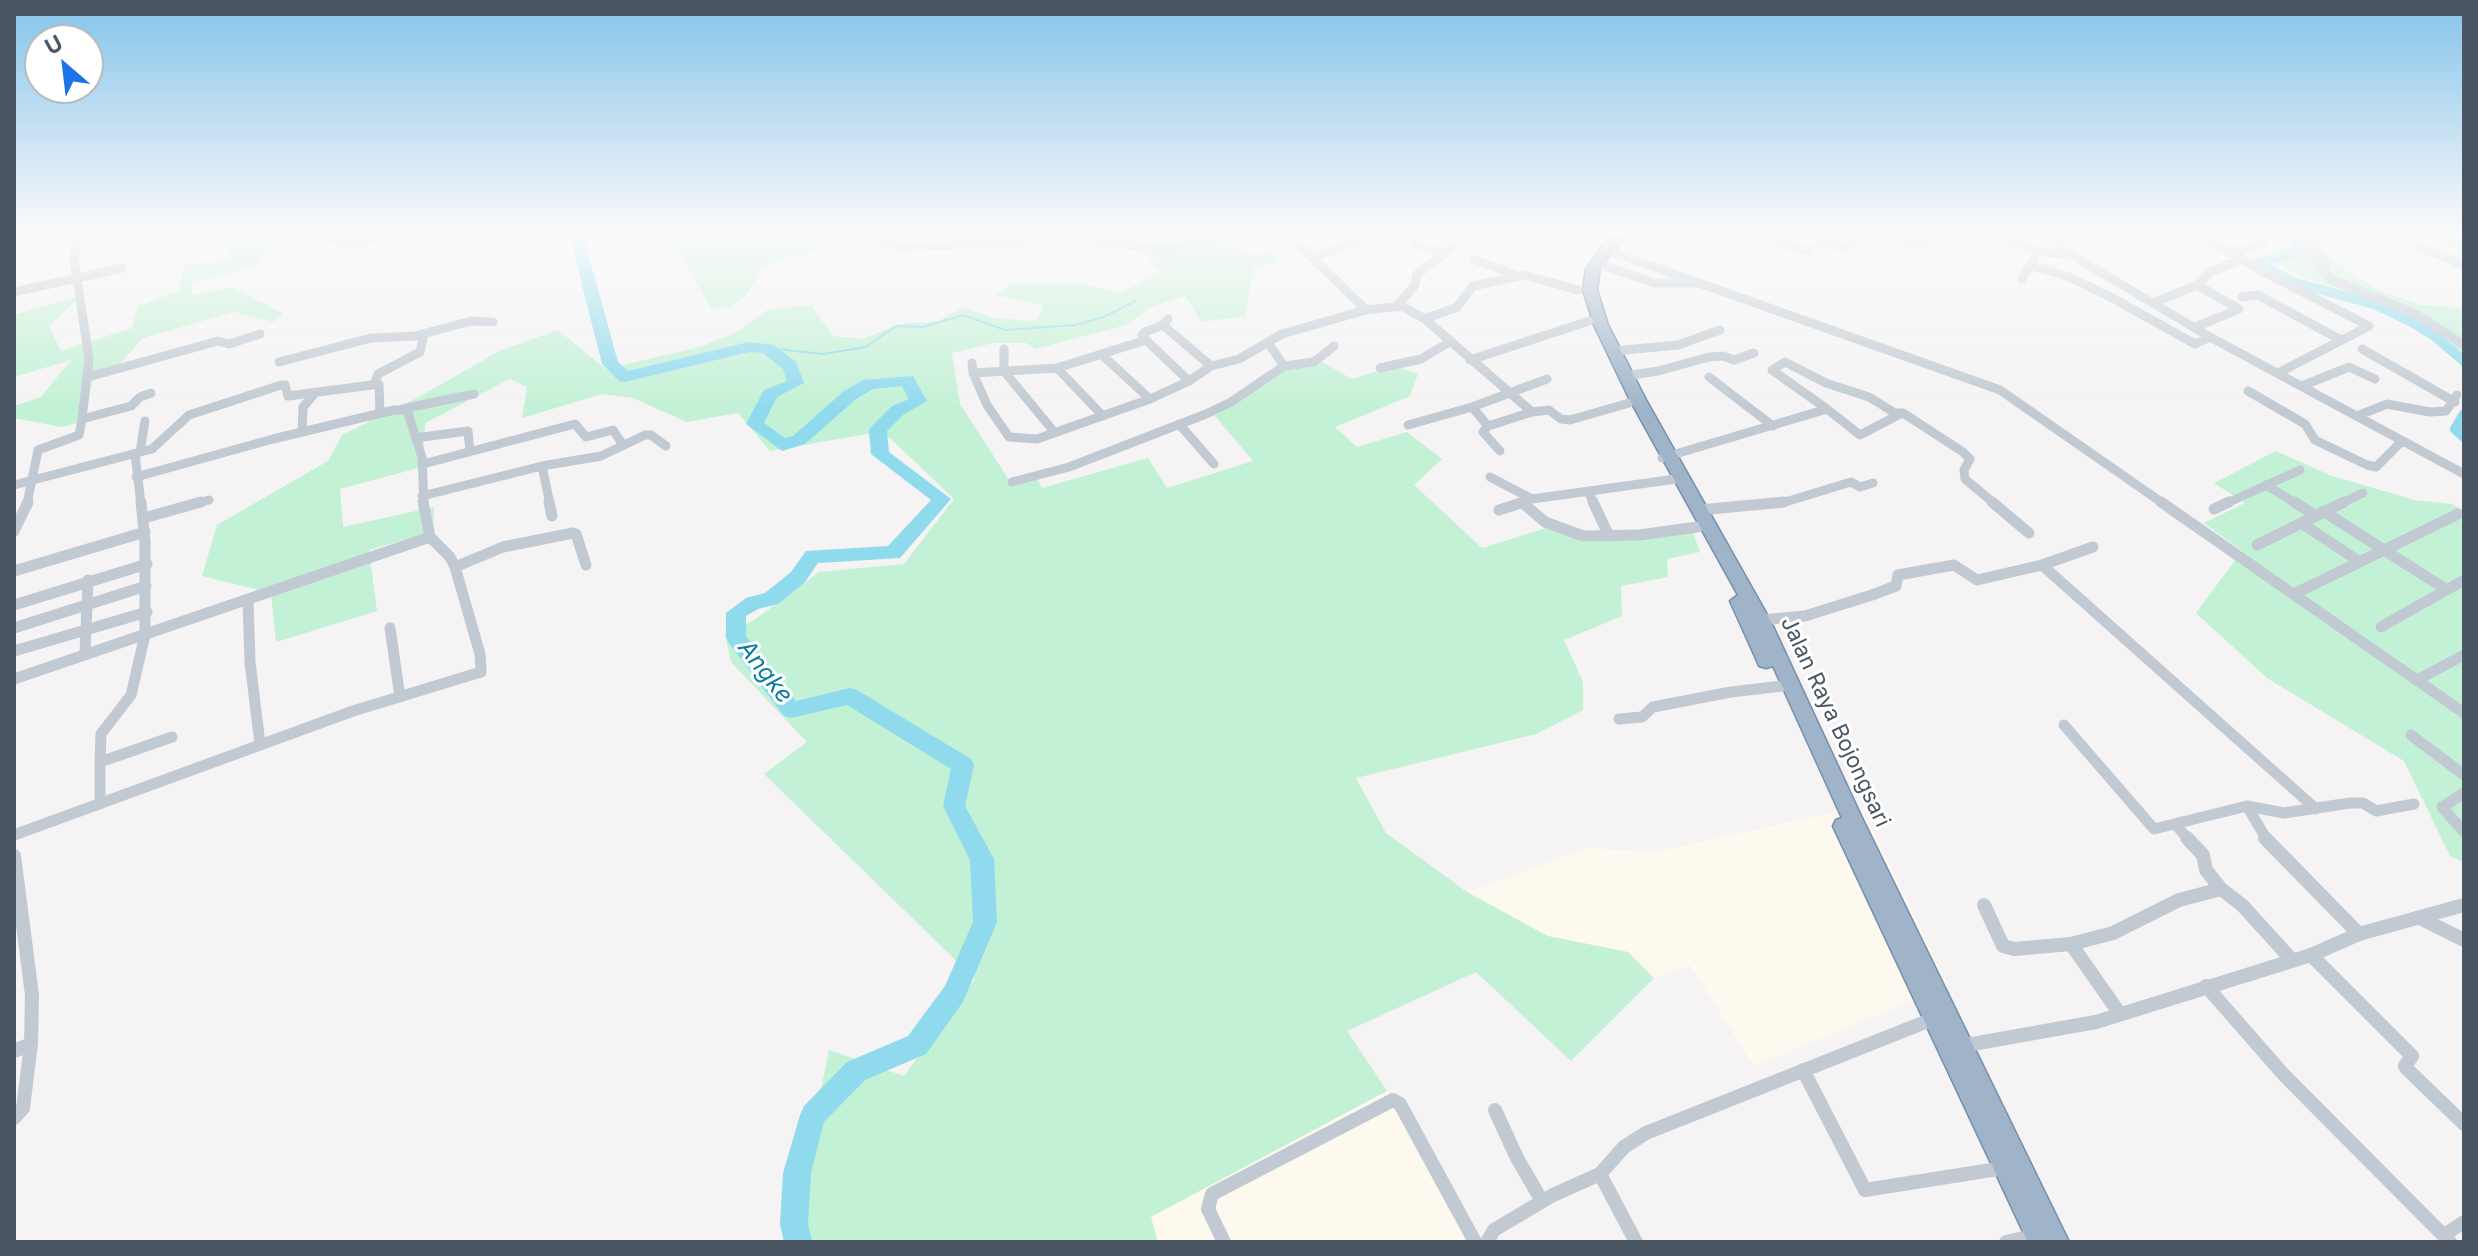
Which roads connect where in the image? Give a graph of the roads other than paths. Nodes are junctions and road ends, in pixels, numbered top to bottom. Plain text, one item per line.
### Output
1 (80, 293) edge
2 (1348, 293) edge
3 (1408, 293) edge
4 (1468, 293) edge
5 (1579, 293) edge
6 (1592, 293) edge
7 (1721, 293) edge
8 (2102, 293) edge
9 (2139, 293) edge
10 (2179, 293) edge
11 (2210, 293) edge
12 (2308, 293) edge
13 (2369, 293) joint
14 (2242, 297) dead end
15 (2156, 302) junction
16 (1397, 306) junction
17 (1366, 310) junction
18 (1425, 319) junction
19 (1589, 321) junction
20 (493, 322) dead end
21 (2195, 327) junction
22 (1720, 330) dead end
23 (260, 334) dead end
24 (424, 334) junction
25 (2210, 337) junction
26 (2464, 339) edge
27 (1146, 340) junction
28 (2341, 340) junction
29 (1451, 341) junction
30 (1269, 344) junction
31 (2464, 345) edge
32 (1334, 346) dead end
33 (1004, 349) dead end
34 (2362, 349) dead end
35 (1613, 351) junction
36 (1754, 353) dead end
37 (1101, 354) junction
38 (1470, 360) junction
39 (279, 362) dead end
40 (1211, 366) junction
41 (1284, 366) junction
42 (1057, 368) junction
43 (1380, 368) dead end
44 (1004, 371) junction
45 (2278, 373) junction
46 (1625, 376) junction
47 (88, 377) junction
48 (1709, 377) dead end
49 (1547, 379) dead end
50 (2375, 379) dead end
51 (1189, 381) junction
52 (375, 383) junction
53 (2302, 386) junction
54 (317, 391) junction
55 (2248, 391) dead end
56 (151, 393) dead end
57 (474, 394) dead end
58 (1512, 394) junction
59 (1150, 399) junction
60 (1629, 403) junction
61 (1472, 407) junction
62 (402, 409) junction
63 (1827, 409) junction
64 (1532, 412) junction
65 (380, 413) junction
66 (1903, 413) junction
67 (1103, 416) junction
68 (2357, 416) junction
69 (82, 419) junction
70 (145, 421) dead end
71 (1179, 424) junction
72 (1408, 425) dead end
73 (1488, 426) junction
74 (1773, 426) junction
75 (302, 432) junction
76 (1055, 433) junction
77 (415, 438) junction
78 (2402, 441) junction
79 (623, 445) junction
80 (666, 446) dead end
81 (1500, 451) dead end
82 (470, 452) junction
83 (137, 453) junction
84 (1666, 458) junction
85 (423, 464) junction
86 (1214, 464) dead end
87 (542, 466) junction
88 (2300, 470) dead end
89 (2464, 474) edge
90 (136, 477) junction
91 (1490, 477) dead end
92 (1678, 479) junction
93 (33, 481) junction
94 (1012, 482) dead end
95 (1873, 483) dead end
96 (14, 485) edge
97 (2266, 485) junction
98 (1588, 491) junction
99 (2363, 493) dead end
100 (422, 496) junction
101 (209, 500) dead end
102 (1528, 502) junction
103 (2214, 509) dead end
104 (1499, 510) dead end
105 (2319, 513) junction
106 (2458, 514) dead end
107 (552, 516) dead end
108 (144, 518) junction
109 (1699, 518) junction
110 (2301, 523) junction
111 (14, 531) edge
112 (145, 532) junction
113 (2029, 533) dead end
114 (1609, 536) junction
115 (430, 537) junction
116 (2257, 545) dead end
117 (2093, 547) dead end
118 (2384, 550) junction
119 (2360, 562) junction
120 (147, 564) junction
121 (586, 565) dead end
122 (2042, 565) junction
123 (455, 567) junction
124 (14, 571) edge
125 (88, 580) junction
126 (2464, 580) edge
127 (146, 586) junction
128 (2447, 590) junction
129 (2294, 594) junction
130 (248, 601) junction
131 (88, 604) junction
132 (14, 605) edge
133 (147, 612) junction
134 (1761, 620) junction
135 (2381, 627) dead end
136 (14, 628) edge
137 (390, 628) dead end
138 (87, 629) junction
139 (145, 635) junction
140 (14, 651) edge
141 (85, 654) junction
142 (2464, 655) edge
143 (14, 679) edge
144 (2417, 680) junction
145 (1784, 686) junction
146 (400, 697) junction
147 (2464, 713) edge
148 (1619, 719) dead end
149 (2064, 725) dead end
150 (2411, 735) dead end
151 (172, 737) dead end
152 (260, 744) junction
153 (100, 762) junction
154 (2464, 775) edge
155 (2464, 793) edge
156 (100, 804) junction
157 (2414, 804) dead end
158 (2247, 806) junction
159 (2316, 809) junction
160 (2175, 824) junction
161 (2464, 832) edge
162 (14, 835) edge
163 (14, 856) edge
164 (2221, 889) junction
165 (1984, 905) dead end
166 (2464, 905) edge
167 (2422, 919) junction
168 (2359, 934) junction
169 (20, 938) edge
170 (2464, 940) edge
171 (2071, 944) junction
172 (2311, 955) junction
173 (2292, 960) junction
174 (2206, 986) junction
175 (2120, 1014) junction
176 (1940, 1016) junction
177 (31, 1044) junction
178 (1961, 1046) junction
179 (14, 1051) edge
180 (1803, 1070) junction
181 (1495, 1110) dead end
182 (14, 1118) edge
183 (2464, 1124) edge
184 (2004, 1168) junction
185 (1600, 1174) junction
186 (1542, 1201) junction
187 (2464, 1222) edge
188 (2447, 1238) edge
189 (2045, 1240) edge
190 (1224, 1242) edge
191 (1475, 1242) edge
192 (1487, 1242) edge
193 (1636, 1242) edge
194 (2006, 1242) edge

1 - 47 street
2 - 17 street
3 - 16 street
4 - 18 street
5 - 19 highway, Jalan Raya Bojongsari
6 - 35 highway, Jalan Raya Bojongsari
7 - 129 street
8 - 25 street
9 - 15 street
10 - 15 street
11 - 21 street
12 - 28 street
13 - 26 street
13 - 31 street
14 - 28 street
15 - 21 street
16 - 17 street
16 - 18 street
17 - 30 street
18 - 29 street
19 - 38 street
19 - 60 highway, Jalan Raya Bojongsari
20 - 24 street
21 - 25 street
22 - 35 street
23 - 47 street
24 - 39 street
24 - 52 street
25 - 45 street
27 - 37 street
27 - 40 street
27 - 51 street
28 - 45 street
29 - 38 street
29 - 43 street
30 - 40 street
30 - 41 street
32 - 41 street
33 - 44 street
34 - 68 street
35 - 46 highway, Jalan Raya Bojongsari
36 - 46 street
37 - 42 street
37 - 59 street
38 - 58 street
40 - 51 street
41 - 71 street
42 - 44 street
42 - 67 street
44 - 76 street
44 - 76 street
45 - 53 street
46 - 84 highway, Jalan Raya Bojongsari
47 - 69 street
48 - 74 street
49 - 58 street
50 - 53 street
51 - 59 street
52 - 54 street
52 - 65 street
53 - 68 street
54 - 75 street
54 - 83 street
55 - 78 street
56 - 69 street
57 - 62 street
58 - 61 street
58 - 64 street
59 - 67 street
60 - 64 street
60 - 84 highway, Jalan Raya Bojongsari
61 - 72 street
61 - 73 street
62 - 65 street
62 - 77 street
63 - 66 street
63 - 66 street
63 - 74 street
64 - 73 street
65 - 75 street
66 - 113 street
67 - 76 street
68 - 78 street
69 - 93 street
70 - 83 street
71 - 86 street
71 - 94 street
73 - 81 street
74 - 84 street
75 - 90 street
77 - 82 street
77 - 85 street
78 - 89 street
79 - 80 street
79 - 82 street
79 - 87 street
82 - 85 street
83 - 90 street
83 - 93 street
84 - 92 highway, Jalan Raya Bojongsari
85 - 100 street
87 - 100 street
87 - 107 street
88 - 97 street
90 - 108 street
91 - 102 street
92 - 98 street
92 - 109 highway, Jalan Raya Bojongsari
93 - 96 street
93 - 111 street
95 - 109 street
97 - 103 street
97 - 105 street
98 - 102 street
98 - 114 street
99 - 105 street
100 - 115 street
101 - 108 street
102 - 104 street
102 - 114 street
105 - 110 street
105 - 118 street
106 - 118 street
108 - 112 street
109 - 114 street
109 - 134 highway, Jalan Raya Bojongsari
109 - 145 highway, Jalan Raya Bojongsari
110 - 116 street
110 - 119 street
112 - 120 street
112 - 124 street
115 - 123 street
115 - 130 street
117 - 122 street
118 - 119 street
118 - 128 street
119 - 129 street
120 - 125 street
120 - 127 street
121 - 123 street
122 - 134 street
122 - 159 street
123 - 146 street
125 - 131 street
125 - 132 street
126 - 128 street
127 - 131 street
127 - 133 street
128 - 135 street
129 - 144 street
130 - 139 street
130 - 152 street
131 - 136 street
131 - 138 street
133 - 138 street
133 - 139 street
134 - 145 highway, Jalan Raya Bojongsari
137 - 146 street
138 - 140 street
138 - 141 street
139 - 141 street
139 - 153 street
141 - 143 street
142 - 144 street
144 - 147 street
145 - 148 street
145 - 176 highway, Jalan Raya Bojongsari
146 - 152 street
149 - 160 street
150 - 154 street
151 - 153 street
152 - 156 street
153 - 156 street
155 - 161 street
156 - 162 street
157 - 159 street
158 - 159 street
158 - 160 street
158 - 168 street
160 - 164 street
163 - 169 street
164 - 171 street
164 - 173 street
165 - 171 street
166 - 167 street
167 - 168 street
167 - 170 street
168 - 172 street
169 - 177 street
171 - 175 street
172 - 173 street
172 - 183 street
173 - 174 street
174 - 175 street
174 - 188 street
175 - 178 street
176 - 178 highway, Jalan Raya Bojongsari
176 - 180 street
176 - 184 highway, Jalan Raya Bojongsari
177 - 179 street
177 - 182 street
178 - 189 highway, Jalan Raya Bojongsari
180 - 184 street
180 - 185 street
181 - 186 street
184 - 189 highway, Jalan Raya Bojongsari
185 - 186 street
185 - 193 street
186 - 192 street
187 - 188 street
189 - 194 street
190 - 191 street

